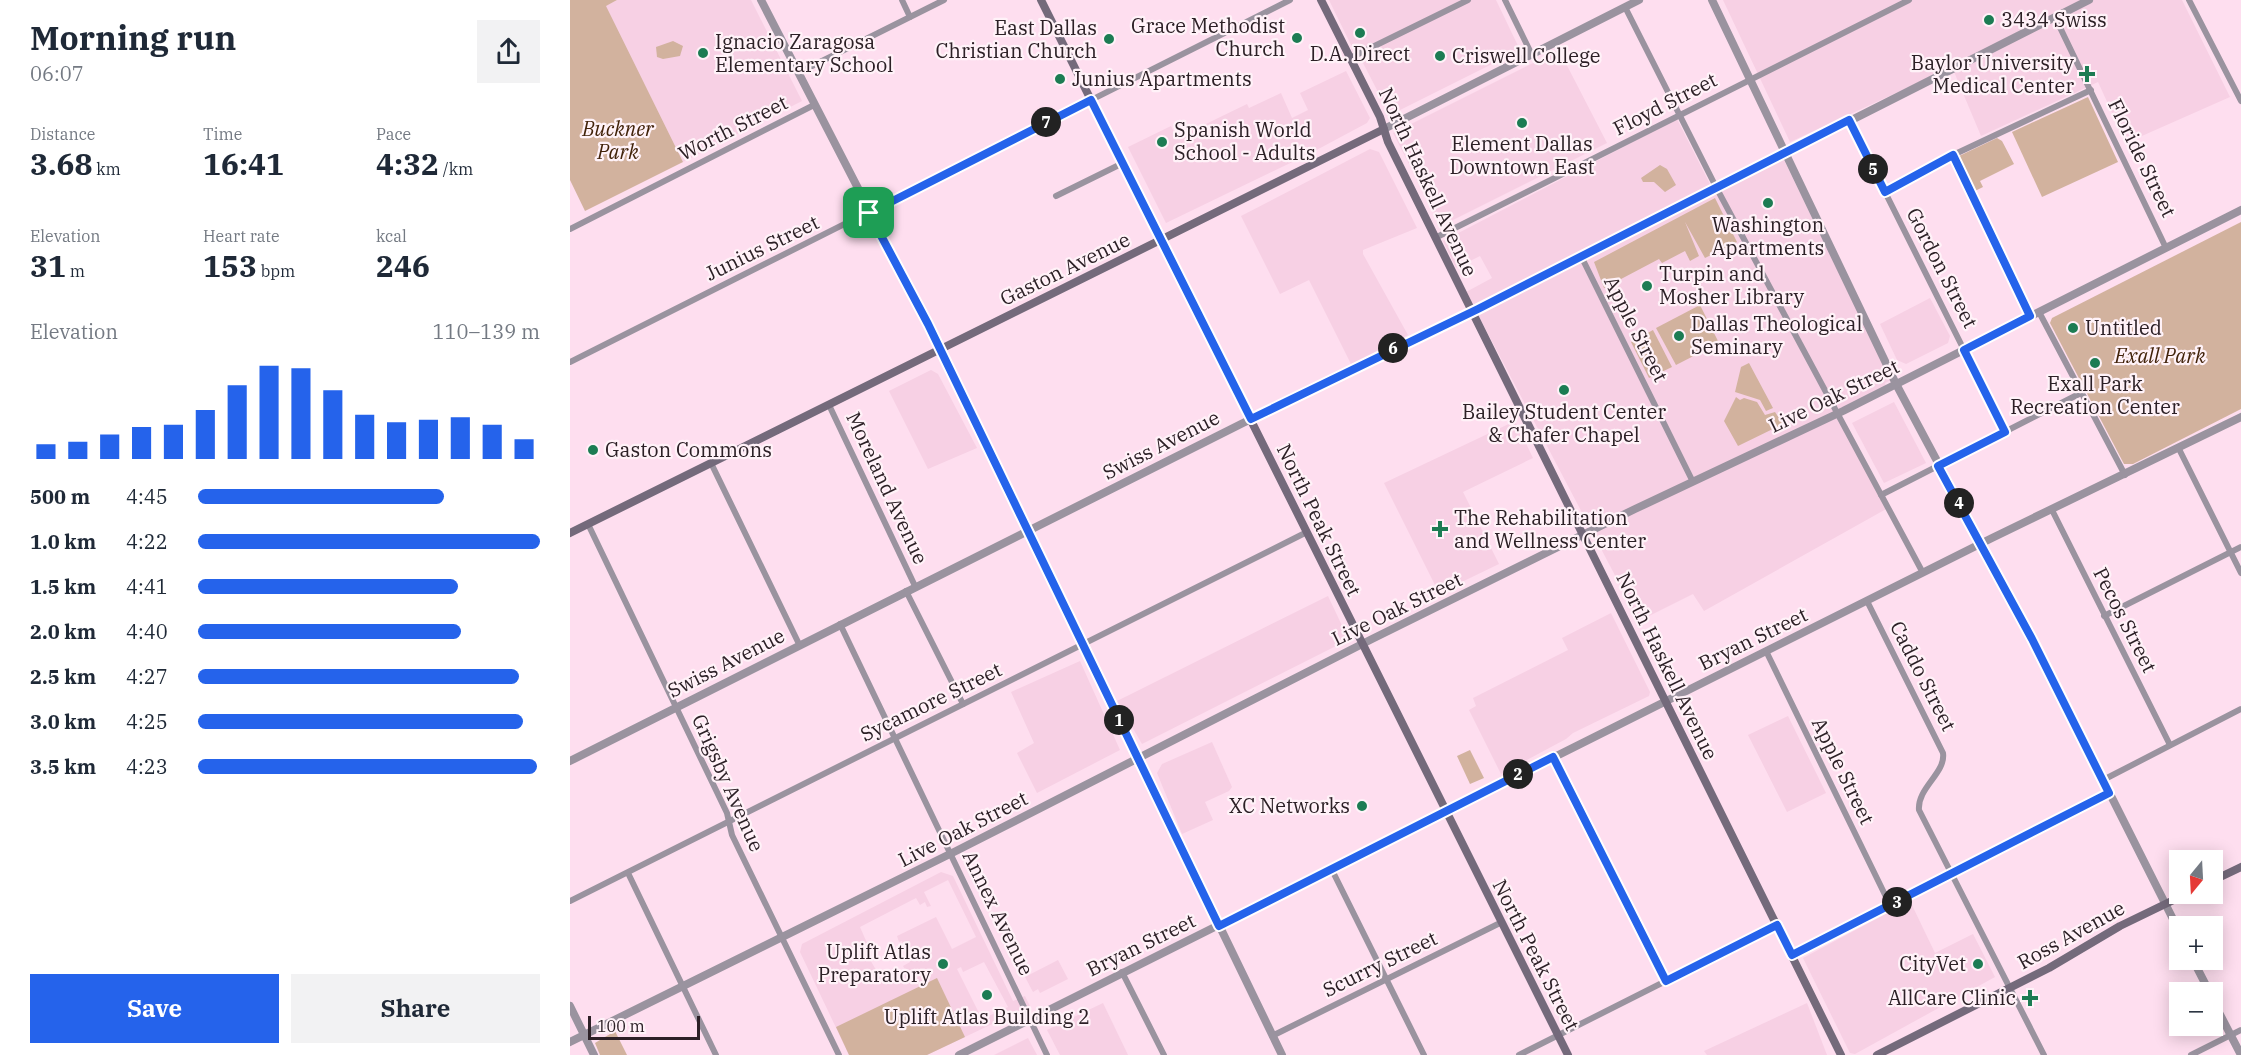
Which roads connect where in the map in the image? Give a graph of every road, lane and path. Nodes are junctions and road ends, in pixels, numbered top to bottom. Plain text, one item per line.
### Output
1 (761, 0) edge
2 (902, 0) edge
3 (944, 0) edge
4 (1041, 0) edge
5 (1290, 0) edge
6 (1321, 0) edge
7 (1468, 0) edge
8 (1505, 0) edge
9 (1639, 0) edge
10 (1712, 0) edge
11 (1909, 0) edge
12 (2089, 0) edge
13 (2188, 0) edge
14 (1625, 7) junction
15 (910, 17) junction
16 (2055, 17) junction
17 (1532, 55) junction
18 (1350, 58) junction
19 (798, 73) junction
20 (1751, 79) junction
21 (2091, 90) junction
22 (1091, 100) junction
23 (2241, 101) edge
24 (814, 105) junction
25 (1680, 115) junction
26 (1849, 120) junction
27 (1384, 129) junction
28 (1785, 152) junction
29 (1953, 155) junction
30 (1123, 164) junction
31 (1716, 187) junction
32 (1885, 192) junction
33 (1056, 196) dead end
34 (2241, 210) edge
35 (869, 213) junction
36 (570, 229) edge
37 (1435, 238) junction
38 (1161, 240) junction
39 (2166, 248) junction
40 (1581, 256) junction
41 (1471, 311) junction
42 (2039, 312) junction
43 (2030, 316) junction
44 (940, 349) junction
45 (1964, 350) junction
46 (570, 362) edge
47 (1896, 384) junction
48 (2081, 393) junction
49 (829, 405) junction
50 (1837, 414) junction
51 (2241, 417) edge
52 (1251, 419) junction
53 (2005, 432) junction
54 (2179, 449) junction
55 (711, 463) junction
56 (1938, 466) junction
57 (2125, 475) junction
58 (1693, 482) junction
59 (1881, 495) junction
60 (2052, 510) junction
61 (588, 524) junction
62 (1026, 531) junction
63 (1307, 532) junction
64 (570, 533) edge
65 (1583, 535) junction
66 (1981, 544) junction
67 (2241, 547) edge
68 (2230, 552) junction
69 (1923, 573) junction
70 (2241, 573) edge
71 (915, 586) junction
72 (906, 591) junction
73 (1867, 601) junction
74 (2104, 616) junction
75 (840, 624) junction
76 (799, 644) junction
77 (1362, 644) junction
78 (1082, 645) junction
79 (1766, 651) junction
80 (1665, 701) junction
81 (963, 705) junction
82 (676, 708) junction
83 (2241, 709) edge
84 (894, 738) junction
85 (2170, 746) junction
86 (1553, 757) junction
87 (1138, 758) junction
88 (570, 761) edge
89 (2103, 780) junction
90 (2109, 793) junction
91 (1446, 811) junction
92 (729, 822) junction
93 (951, 854) junction
94 (2241, 867) edge
95 (1332, 870) junction
96 (628, 873) junction
97 (1952, 873) junction
98 (2223, 876) edge
99 (570, 901) edge
100 (2169, 902) edge
101 (1890, 905) junction
102 (2164, 905) junction
103 (2170, 916) edge
104 (1502, 922) junction
105 (1777, 925) junction
106 (1219, 926) junction
107 (782, 938) junction
108 (1792, 955) junction
109 (1122, 972) junction
110 (1386, 980) junction
111 (1666, 981) junction
112 (683, 986) junction
113 (2010, 988) junction
114 (570, 1006) edge
115 (1030, 1018) junction
116 (2223, 1020) edge
117 (2241, 1030) edge
118 (584, 1035) junction
119 (1558, 1035) junction
120 (2231, 1035) junction
121 (1272, 1036) junction
122 (570, 1042) edge
123 (594, 1055) edge
124 (716, 1055) edge
125 (839, 1055) edge
126 (959, 1055) edge
127 (1047, 1055) edge
128 (1164, 1055) edge
129 (1282, 1055) edge
130 (1424, 1055) edge
131 (1519, 1055) edge
132 (1568, 1055) edge
133 (1841, 1055) edge
134 (1876, 1055) edge
135 (2044, 1055) edge
136 (2191, 1055) edge
137 (2241, 1055) edge

1 - 19 street
2 - 15 street
3 - 15 street, Worth Street
4 - 22 main road, North Peak Street
5 - 22 street, Junius Street
6 - 18 main road, North Haskell Avenue
7 - 18 street
8 - 17 street
9 - 14 street, Gaston Avenue
10 - 20 street
11 - 20 street, Floyd Street
12 - 16 street, Swiss Avenue
13 - 23 street
14 - 17 street, Gaston Avenue
14 - 25 street
15 - 19 street, Worth Street
16 - 21 street, Floride Street
16 - 26 street, Swiss Avenue
17 - 27 street, Gaston Avenue
18 - 27 main road, North Haskell Avenue
19 - 24 street
20 - 25 street, Floyd Street
20 - 28 street
21 - 29 street
21 - 39 street, Floride Street
22 - 30 main road, North Peak Street
22 - 35 street, Junius Street
24 - 35 street
24 - 36 street, Worth Street
25 - 31 street
25 - 37 street, Floyd Street
26 - 28 street, Swiss Avenue
26 - 32 street, Gordon Street
27 - 37 main road, North Haskell Avenue
27 - 38 main road, Gaston Avenue
28 - 31 street, Swiss Avenue
28 - 47 street
29 - 32 street
29 - 43 street
30 - 33 street
30 - 38 main road, North Peak Street
31 - 40 street, Swiss Avenue
31 - 50 street
32 - 45 street, Gordon Street
34 - 39 street, Live Oak Street
35 - 44 street
35 - 46 street, Junius Street
37 - 41 main road, North Haskell Avenue
38 - 44 main road, Gaston Avenue
38 - 52 main road, North Peak Street
39 - 42 street, Live Oak Street
40 - 41 street, Swiss Avenue
40 - 58 street, Apple Street
41 - 52 street, Swiss Avenue
41 - 65 main road, North Haskell Avenue
42 - 43 street, Live Oak Street
42 - 48 street
43 - 45 street, Live Oak Street
44 - 49 main road, Gaston Avenue
44 - 62 street
45 - 47 street, Live Oak Street
45 - 53 street, Gordon Street
47 - 50 street, Live Oak Street
47 - 56 street
48 - 53 street
48 - 57 street
49 - 55 main road, Gaston Avenue
49 - 71 street, Moreland Avenue
50 - 58 street, Live Oak Street
50 - 59 street
51 - 54 street, Bryan Street
52 - 62 street, Swiss Avenue
52 - 63 main road, North Peak Street
53 - 56 street
54 - 57 street, Bryan Street
54 - 68 street
55 - 61 main road, Gaston Avenue
55 - 76 street
56 - 59 street
56 - 66 street
57 - 60 street, Bryan Street
58 - 65 street, Live Oak Street
59 - 69 street
60 - 66 street, Bryan Street
60 - 74 street, Pecos Street
61 - 64 main road, Gaston Avenue
61 - 82 street, Grigsby Avenue
62 - 71 street, Swiss Avenue
62 - 78 street
63 - 77 main road, North Peak Street
63 - 78 street, Sycamore Street
65 - 77 street, Live Oak Street
65 - 80 main road, North Haskell Avenue
66 - 69 street, Bryan Street
66 - 89 street
67 - 68 street
68 - 70 street
68 - 74 street
69 - 73 street, Bryan Street
71 - 72 street, Swiss Avenue
72 - 75 street, Swiss Avenue
72 - 81 street, Moreland Avenue
73 - 79 street, Bryan Street
73 - 97 street, Caddo Street
74 - 85 street, Pecos Street
75 - 76 street, Swiss Avenue
75 - 84 street, Annex Avenue
76 - 82 street, Swiss Avenue
77 - 87 street, Live Oak Street
77 - 91 main road, North Peak Street
78 - 81 street, Sycamore Street
78 - 87 street
79 - 80 street, Bryan Street
79 - 101 street, Apple Street
80 - 86 street, Bryan Street
80 - 105 main road, North Haskell Avenue
81 - 84 street, Sycamore Street
82 - 88 street, Swiss Avenue
82 - 92 street, Grigsby Avenue
83 - 85 street
84 - 92 street, Sycamore Street
84 - 93 street, Annex Avenue
85 - 89 street
86 - 91 street, Bryan Street
86 - 111 street
87 - 93 street, Live Oak Street
87 - 106 street
89 - 90 street
90 - 97 street
90 - 102 street
91 - 95 street, Bryan Street
91 - 104 main road, North Peak Street
92 - 96 street, Sycamore Street
92 - 107 street, Grigsby Avenue
93 - 107 street, Live Oak Street
93 - 115 street, Annex Avenue
94 - 98 main road
95 - 106 street, Bryan Street
95 - 110 street
96 - 99 street, Sycamore Street
96 - 112 street
97 - 101 street
97 - 113 street, Caddo Street
100 - 102 main road, Ross Avenue
101 - 108 street
102 - 103 street
102 - 113 main road, Ross Avenue
104 - 110 street, Scurry Street
104 - 119 main road, North Peak Street
105 - 108 main road, North Haskell Avenue
105 - 111 street
106 - 109 street, Bryan Street
106 - 121 street
107 - 112 street, Live Oak Street
107 - 125 street, Grigsby Avenue
108 - 133 main road, North Haskell Avenue
109 - 115 street, Bryan Street
109 - 128 street
110 - 121 street, Scurry Street
110 - 130 street
111 - 119 street
112 - 118 street, Live Oak Street
112 - 124 street
113 - 134 main road, Ross Avenue
113 - 135 street, Caddo Street
114 - 118 street
115 - 126 street, Bryan Street
115 - 127 street, Annex Avenue
116 - 120 street
117 - 120 street
118 - 122 street, Live Oak Street
118 - 123 street
119 - 131 street
119 - 132 main road, North Peak Street
120 - 136 street
120 - 137 street
121 - 129 street

